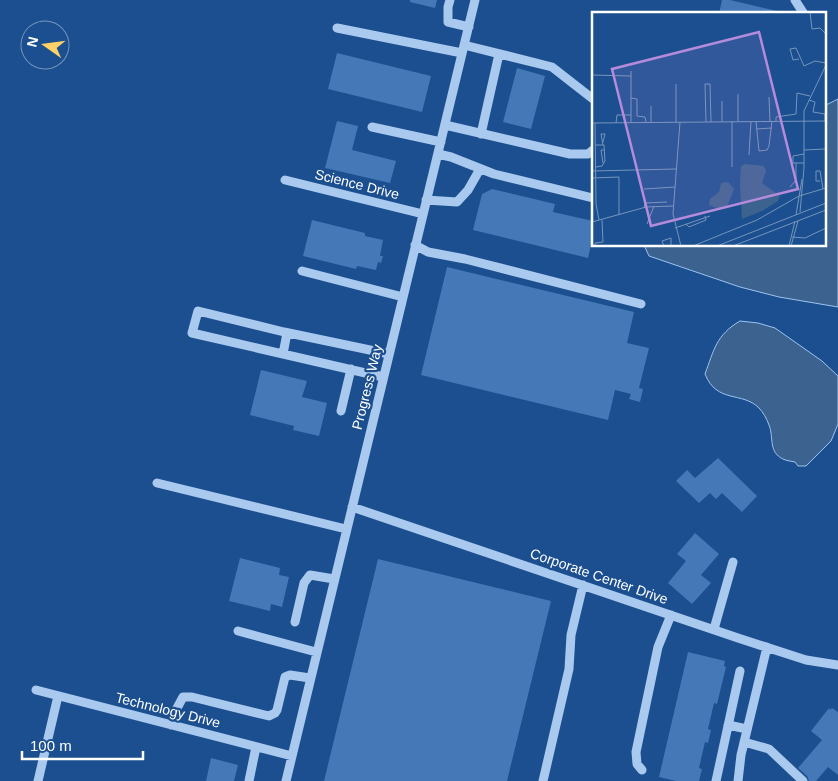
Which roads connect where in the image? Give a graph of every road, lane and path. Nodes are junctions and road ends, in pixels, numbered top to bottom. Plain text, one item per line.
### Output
1 (450, 0) edge
2 (475, 0) edge
3 (794, 0) edge
4 (803, 12) edge
5 (469, 27) junction
6 (337, 28) dead end
7 (463, 49) junction
8 (500, 54) junction
9 (592, 97) edge
10 (445, 125) junction
11 (372, 127) dead end
12 (481, 134) junction
13 (440, 142) junction
14 (592, 151) edge
15 (438, 154) junction
16 (480, 169) junction
17 (285, 180) dead end
18 (592, 198) edge
19 (426, 200) junction
20 (423, 214) junction
21 (415, 245) junction
22 (302, 271) dead end
23 (403, 297) junction
24 (641, 304) dead end
25 (286, 333) junction
26 (283, 354) junction
27 (389, 354) junction
28 (351, 369) junction
29 (383, 377) junction
30 (341, 411) dead end
31 (157, 483) dead end
32 (352, 506) junction
33 (346, 529) junction
34 (733, 562) dead end
35 (334, 579) junction
36 (582, 585) junction
37 (671, 615) junction
38 (295, 622) dead end
39 (714, 629) junction
40 (238, 632) dead end
41 (767, 647) junction
42 (316, 652) junction
43 (838, 665) edge
44 (740, 671) dead end
45 (310, 678) junction
46 (36, 690) dead end
47 (58, 696) junction
48 (171, 725) junction
49 (728, 725) junction
50 (747, 730) junction
51 (744, 742) junction
52 (256, 747) junction
53 (292, 756) junction
54 (642, 770) dead end
55 (38, 781) edge
56 (249, 781) edge
57 (286, 781) edge
58 (543, 781) edge
59 (716, 781) edge
60 (738, 781) edge
61 (803, 781) edge

1 - 5 street
2 - 5 street, Progress Way
3 - 4 street
5 - 7 street, Progress Way
6 - 7 street
7 - 8 street
7 - 10 street, Progress Way
8 - 9 street
8 - 12 street
10 - 12 street
10 - 13 street, Progress Way
11 - 13 street
12 - 14 street
13 - 15 street, Progress Way
15 - 16 street
15 - 19 street, Progress Way
16 - 18 street
16 - 19 street
17 - 20 street, Science Drive
19 - 20 street, Progress Way
20 - 21 street, Progress Way
21 - 23 street, Progress Way
21 - 24 street
22 - 23 street
23 - 27 street, Progress Way
25 - 26 street
25 - 26 street
25 - 27 street
26 - 28 street
27 - 29 street, Progress Way
28 - 29 street
28 - 30 street
29 - 32 street, Progress Way
31 - 33 street
32 - 33 street, Progress Way
32 - 36 street, Corporate Center Drive
33 - 35 street, Progress Way
34 - 39 street
35 - 38 street
35 - 42 street, Progress Way
36 - 37 street, Corporate Center Drive
36 - 58 street
37 - 39 street, Corporate Center Drive
37 - 54 street
39 - 41 street, Corporate Center Drive
40 - 42 street
41 - 43 street, Corporate Center Drive
41 - 50 street
42 - 45 street, Progress Way
44 - 49 street
45 - 48 street
45 - 53 street, Progress Way
46 - 47 street, Technology Drive
47 - 48 street, Technology Drive
47 - 55 street
48 - 52 street, Technology Drive
49 - 50 street
49 - 59 street
50 - 51 street
51 - 60 street
51 - 61 street
52 - 53 street, Technology Drive
52 - 56 street
53 - 57 street, Progress Way

